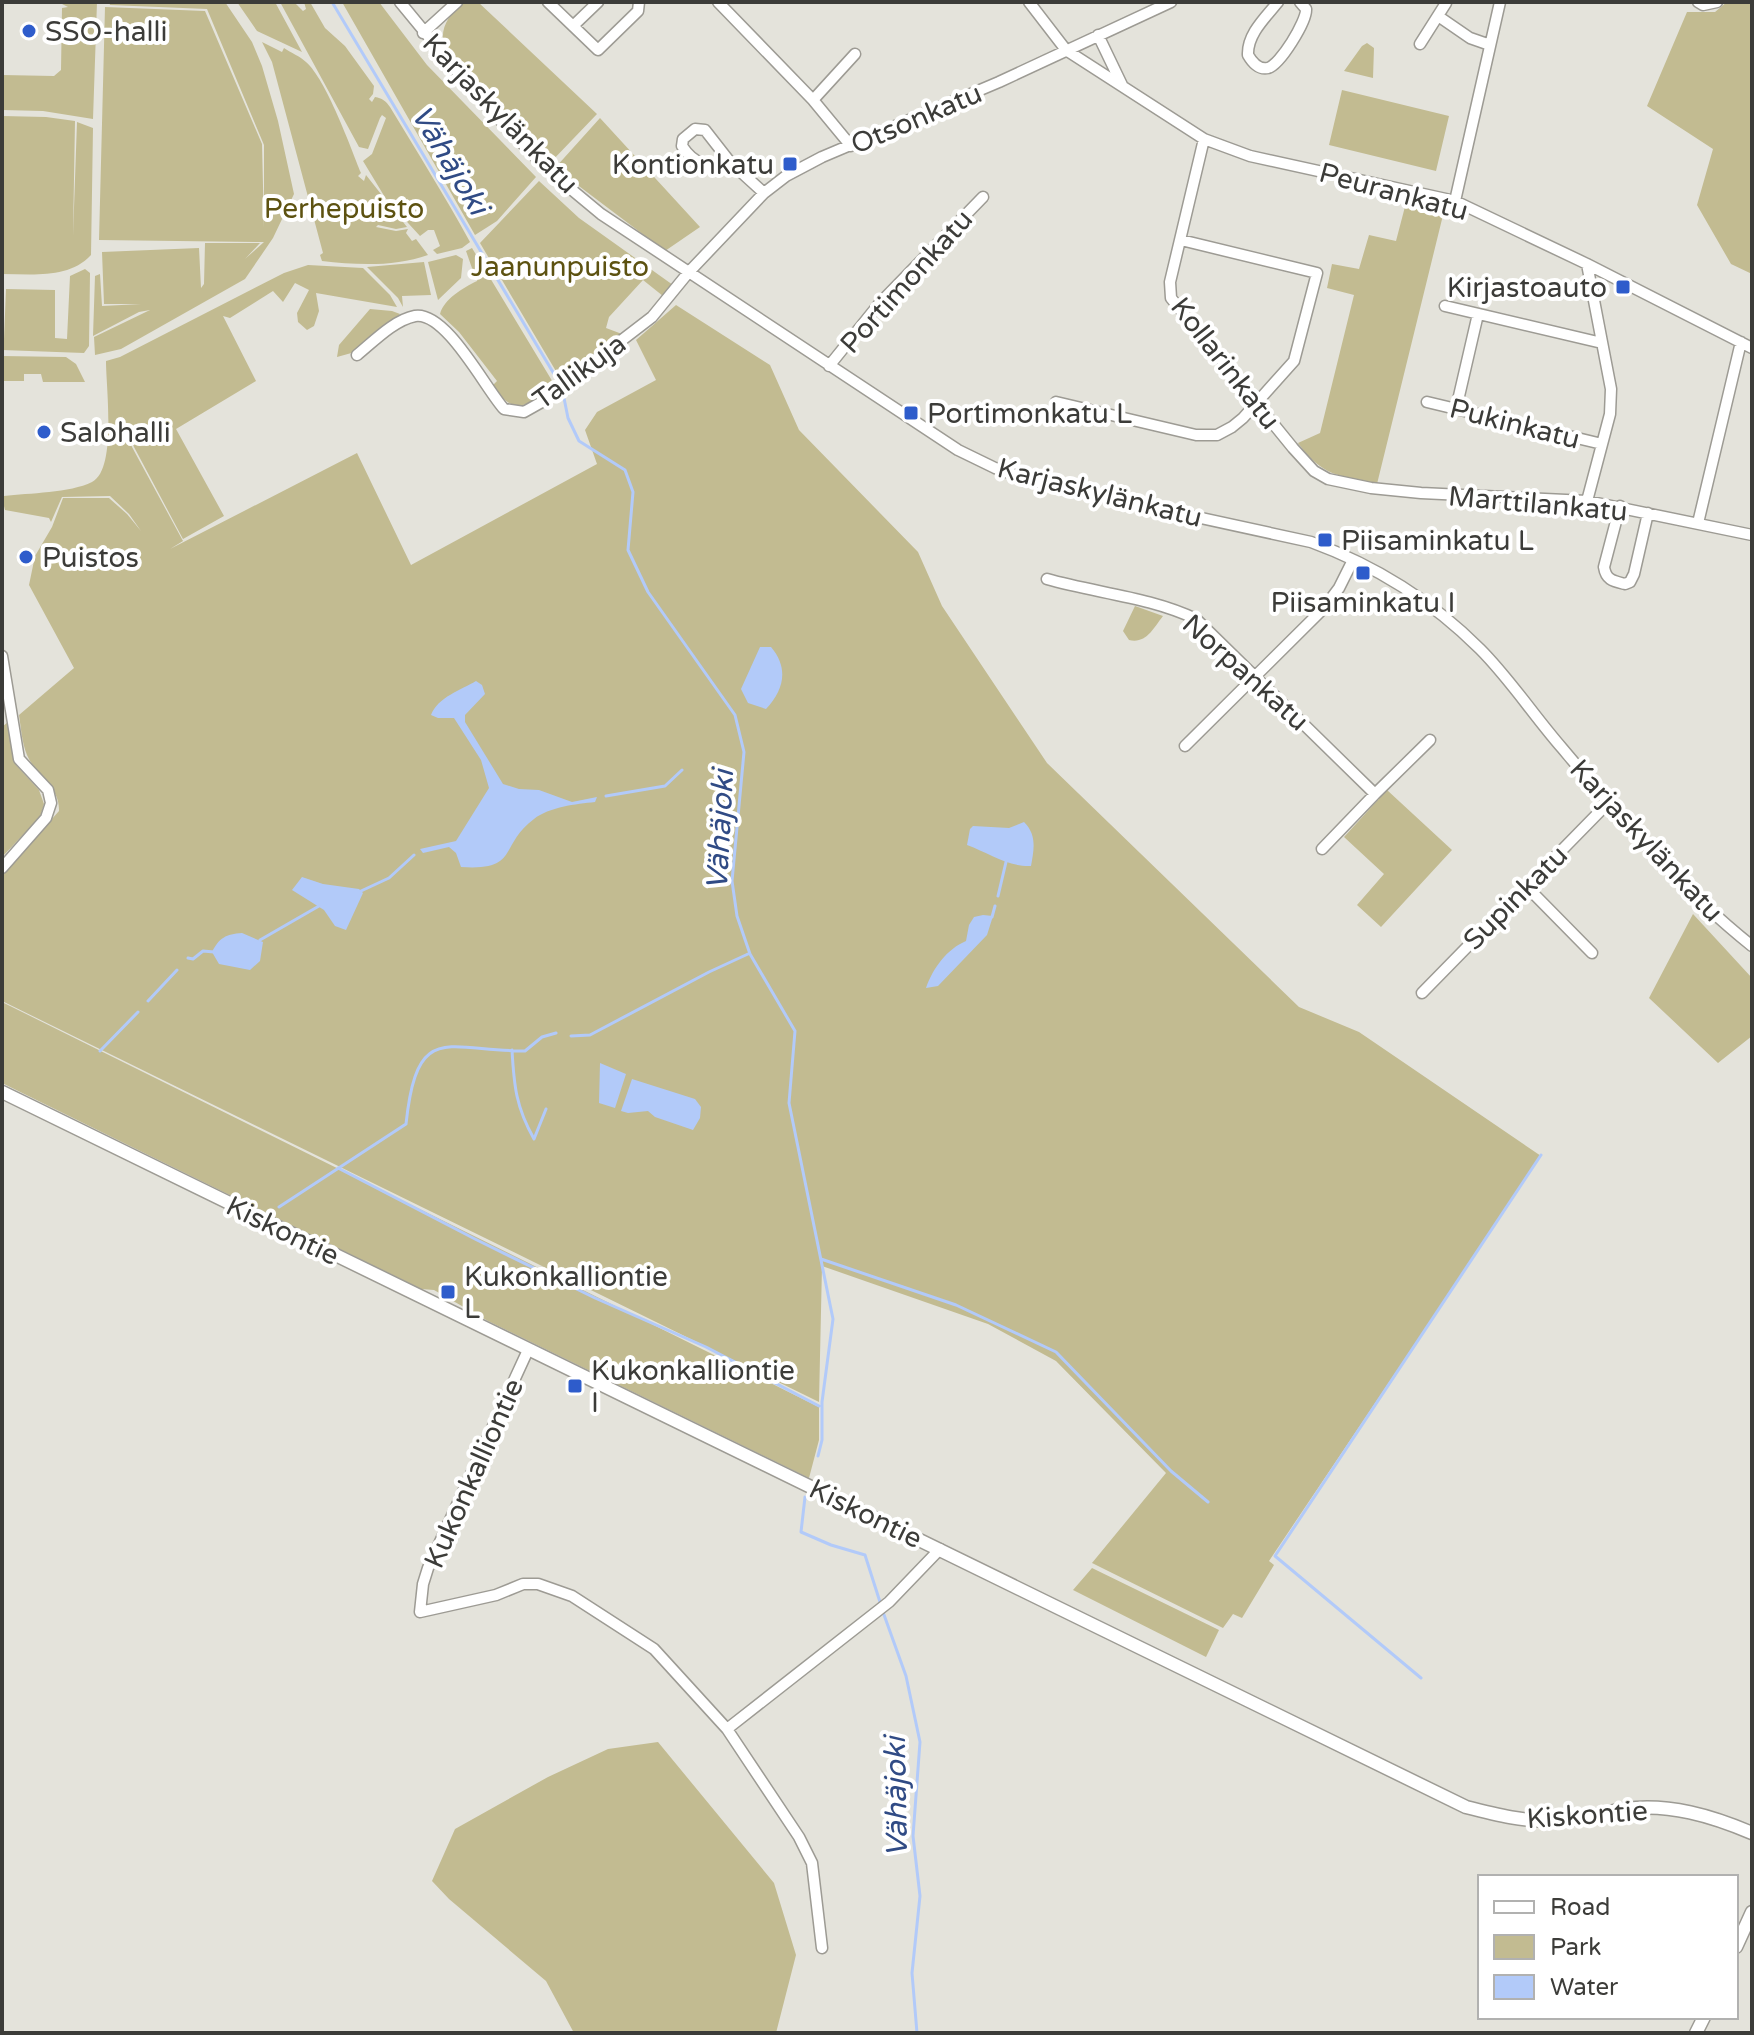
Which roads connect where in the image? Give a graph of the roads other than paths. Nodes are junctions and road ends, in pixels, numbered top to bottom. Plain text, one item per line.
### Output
1 (400, 2) edge
2 (457, 2) edge
3 (548, 2) edge
4 (598, 2) edge
5 (639, 2) edge
6 (718, 2) edge
7 (1029, 2) edge
8 (1171, 2) edge
9 (1278, 2) edge
10 (1300, 2) edge
11 (1500, 2) edge
12 (1698, 2) edge
13 (1717, 2) edge
14 (1446, 3) edge
15 (1438, 16) junction
16 (573, 26) junction
17 (423, 33) junction
18 (1098, 35) junction
19 (1420, 44) dead end
20 (1490, 45) junction
21 (1066, 50) junction
22 (855, 54) dead end
23 (1122, 85) junction
24 (813, 100) junction
25 (1204, 139) junction
26 (851, 146) junction
27 (730, 162) junction
28 (764, 193) junction
29 (983, 197) dead end
30 (1455, 201) junction
31 (1181, 240) junction
32 (1587, 264) junction
33 (688, 273) junction
34 (1445, 306) dead end
35 (1478, 314) junction
36 (1741, 342) junction
37 (1602, 343) junction
38 (1752, 348) edge
39 (357, 355) dead end
40 (829, 366) junction
41 (1056, 402) dead end
42 (1427, 402) dead end
43 (1256, 403) junction
44 (1456, 409) junction
45 (1602, 444) junction
46 (1371, 488) joint
47 (1587, 501) junction
48 (1620, 506) junction
49 (1648, 513) junction
50 (1698, 523) junction
51 (1752, 535) edge
52 (1353, 560) junction
53 (1047, 579) dead end
54 (2, 656) edge
55 (1255, 677) junction
56 (1430, 740) dead end
57 (1185, 746) dead end
58 (1375, 794) junction
59 (1609, 802) junction
60 (1322, 849) dead end
61 (2, 868) edge
62 (1527, 887) junction
63 (1752, 946) edge
64 (1592, 953) dead end
65 (1422, 993) dead end
66 (2, 1092) edge
67 (528, 1350) junction
68 (940, 1549) junction
69 (727, 1729) junction
70 (1752, 1833) edge
71 (1752, 1912) edge
72 (1738, 1943) edge
73 (822, 1948) dead end

1 - 17 street, Karjaskylänkatu
2 - 17 street
3 - 16 street
4 - 16 street
5 - 16 street
6 - 24 street
7 - 21 street, Peurankatu
8 - 18 street, Otsonkatu
9 - 10 street
11 - 20 street
12 - 13 street
14 - 15 street
15 - 19 street
15 - 20 street
17 - 33 street, Karjaskylänkatu
18 - 21 street, Otsonkatu
18 - 23 street
20 - 30 street
21 - 23 street, Peurankatu
21 - 26 street, Otsonkatu
22 - 24 street
23 - 25 street, Peurankatu
24 - 26 street
25 - 30 street, Peurankatu
25 - 31 street, Kollarinkatu
26 - 28 street, Otsonkatu
27 - 27 street
27 - 28 street
28 - 33 street, Otsonkatu
29 - 40 street, Portimonkatu
30 - 32 street, Peurankatu
31 - 43 street, Kollarinkatu
31 - 43 street
32 - 36 street, Peurankatu
32 - 37 street
33 - 39 street, Tallikuja
33 - 40 street, Karjaskylänkatu
34 - 35 street
35 - 37 street
35 - 44 street
36 - 38 street, Peurankatu
36 - 50 street
37 - 45 street
40 - 52 street, Karjaskylänkatu
41 - 43 street
42 - 44 street, Pukinkatu
43 - 46 street, Kollarinkatu
44 - 45 street, Pukinkatu
45 - 47 street
46 - 47 street, Marttilankatu
47 - 48 street, Marttilankatu
48 - 49 street, Marttilankatu
48 - 49 street
49 - 50 street, Marttilankatu
50 - 51 street, Marttilankatu
52 - 55 street
52 - 59 street, Karjaskylänkatu
53 - 55 street, Norpankatu
54 - 61 street
55 - 57 street
55 - 58 street, Norpankatu
56 - 58 street
58 - 60 street
59 - 62 street, Supinkatu
59 - 63 street, Karjaskylänkatu
62 - 64 street
62 - 65 street, Supinkatu
66 - 67 main road, Kiskontie
67 - 68 main road, Kiskontie
67 - 69 street, Kukonkalliontie
68 - 69 street
68 - 70 main road, Kiskontie
69 - 73 street, Kukonkalliontie
71 - 72 main road

